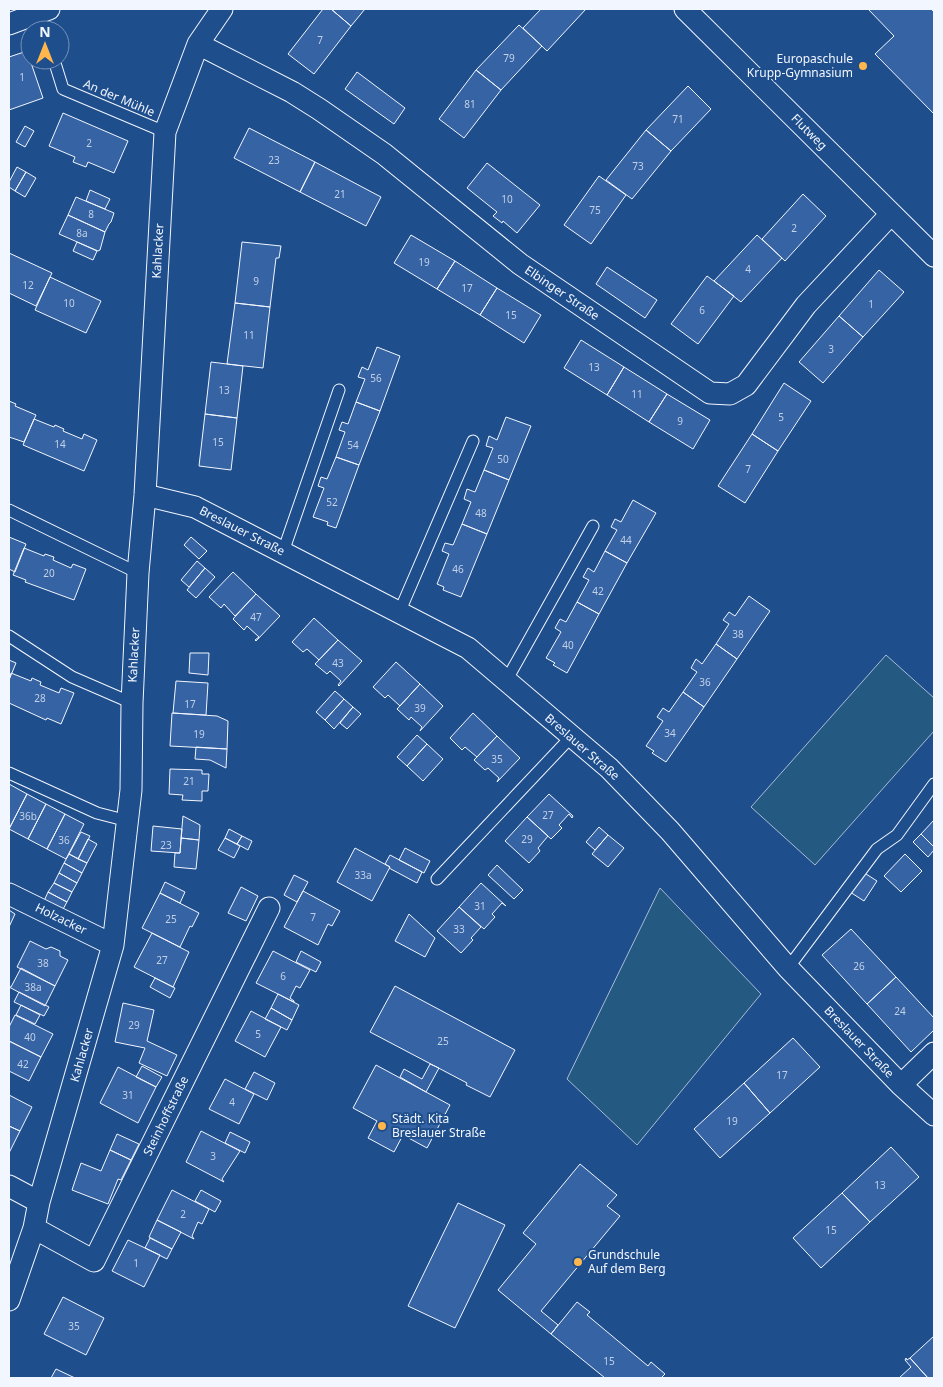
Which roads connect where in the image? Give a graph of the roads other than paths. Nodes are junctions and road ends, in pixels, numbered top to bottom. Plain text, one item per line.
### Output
1 (685, 9) edge
2 (218, 10) edge
3 (44, 17) edge
4 (9, 24) edge
5 (198, 44) junction
6 (57, 70) edge
7 (165, 132) junction
8 (891, 214) junction
9 (934, 256) edge
10 (338, 390) dead end
11 (473, 441) dead end
12 (145, 495) junction
13 (9, 510) edge
14 (593, 526) dead end
15 (283, 552) junction
16 (138, 573) junction
17 (399, 613) junction
18 (9, 636) edge
19 (506, 681) junction
20 (132, 703) junction
21 (571, 736) junction
22 (9, 773) edge
23 (934, 784) edge
24 (128, 821) junction
25 (437, 879) dead end
26 (9, 894) edge
27 (269, 908) dead end
28 (113, 944) junction
29 (788, 968) junction
30 (934, 1053) edge
31 (901, 1085) junction
32 (934, 1115) edge
33 (9, 1186) edge
34 (40, 1202) junction
35 (34, 1228) junction
36 (9, 1300) edge

1 - 8 street, Flutweg
2 - 5 street, Kahlacker
3 - 4 street
5 - 7 street, Kahlacker
5 - 8 street, Elbinger Straße
6 - 7 lane, An der Mühle
7 - 12 street, Kahlacker
8 - 9 street, Flutweg
10 - 15 lane
11 - 17 lane
12 - 15 street, Breslauer Straße
12 - 16 street, Kahlacker
13 - 16 lane
14 - 19 lane
15 - 17 street, Breslauer Straße
16 - 20 street, Kahlacker
17 - 19 street, Breslauer Straße
18 - 20 lane
19 - 21 street, Breslauer Straße
20 - 24 street, Kahlacker
21 - 25 lane
21 - 29 street, Breslauer Straße
22 - 24 lane
23 - 29 lane
24 - 28 street, Kahlacker
26 - 28 street, Holzacker
27 - 35 street, Steinhoffstraße
28 - 34 street, Kahlacker
29 - 31 street, Breslauer Straße
30 - 31 street
31 - 32 street, Breslauer Straße
33 - 34 street
34 - 35 street, Kahlacker
35 - 36 street, Kahlacker

